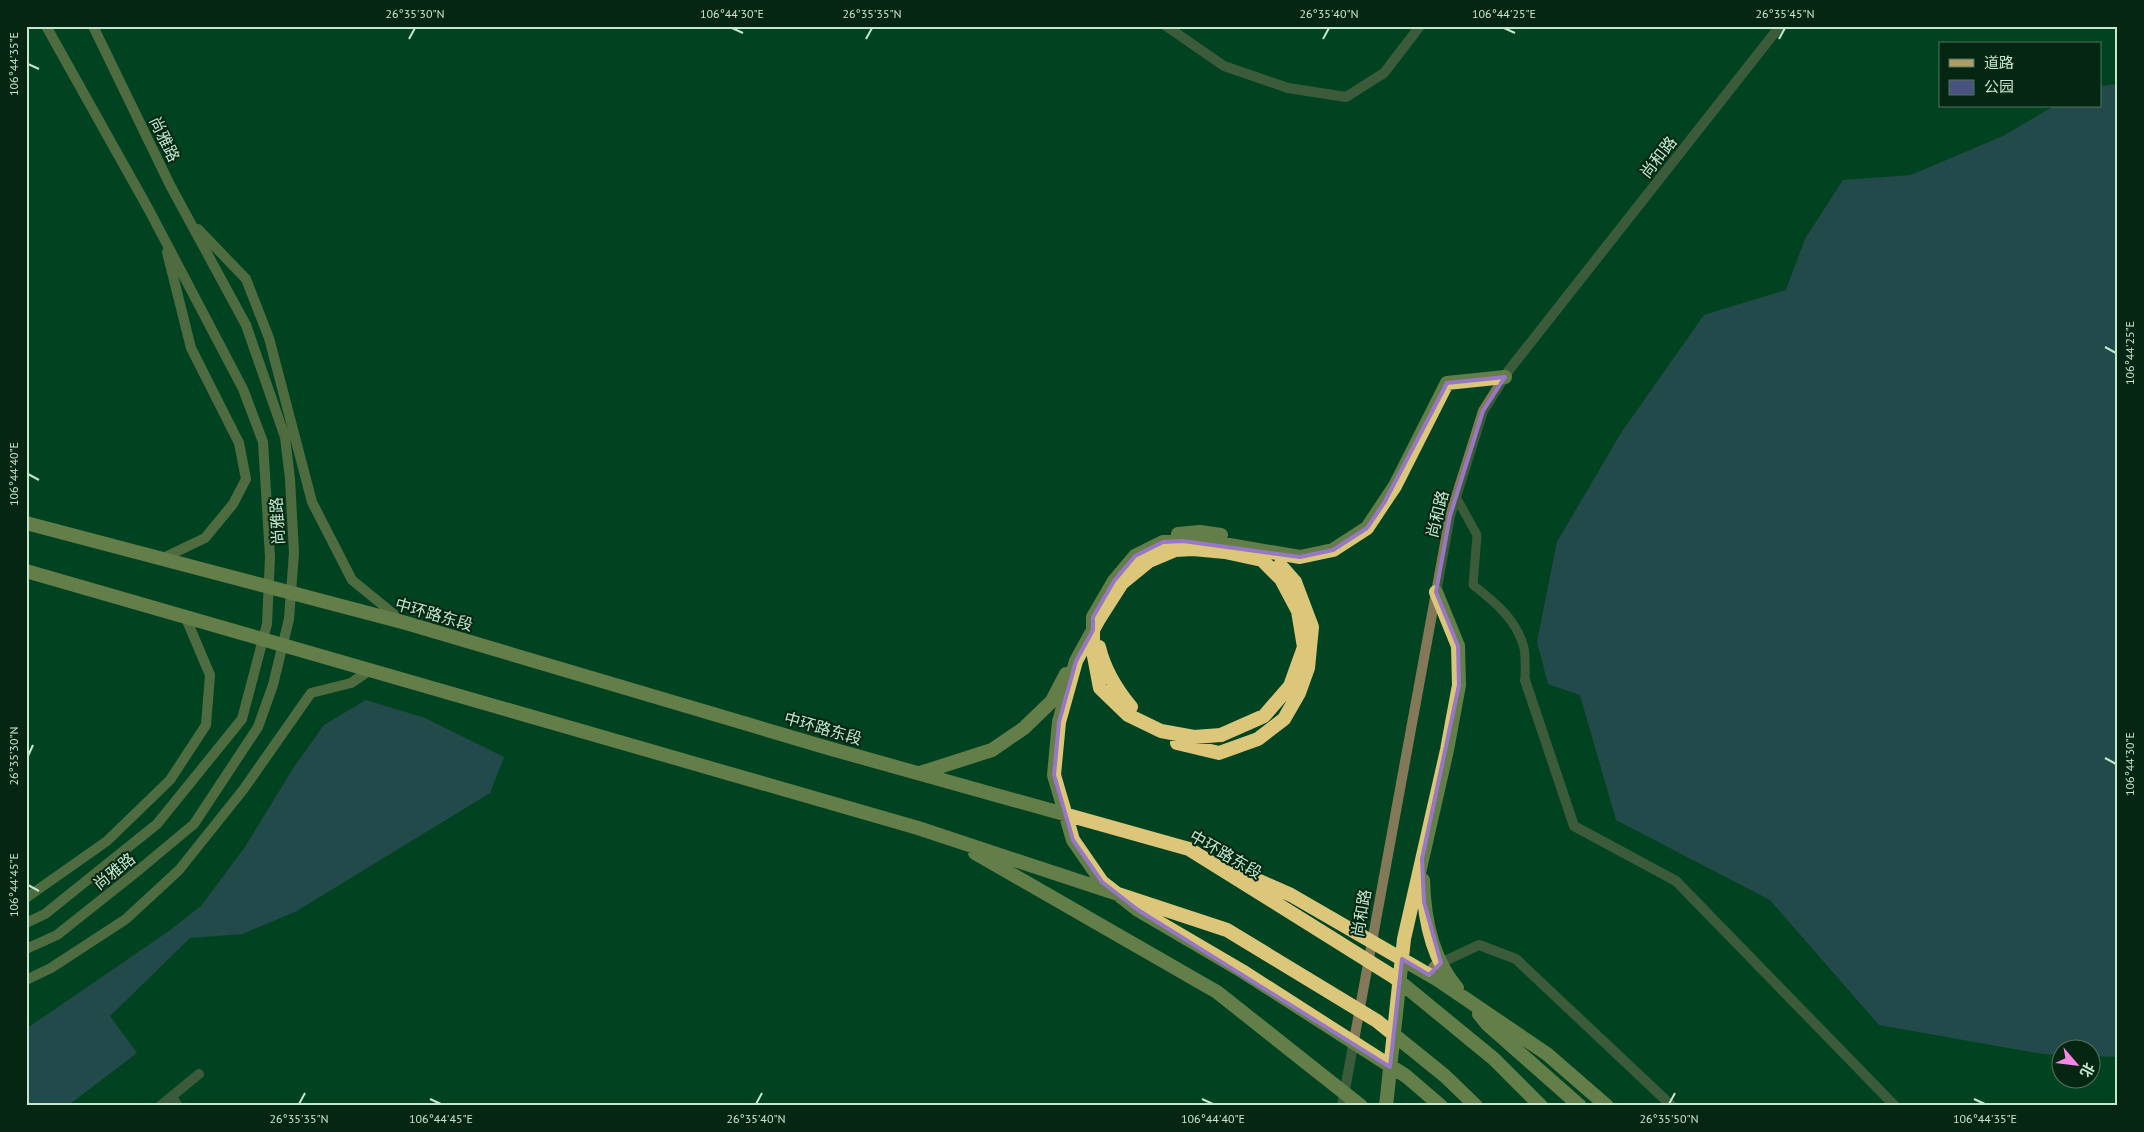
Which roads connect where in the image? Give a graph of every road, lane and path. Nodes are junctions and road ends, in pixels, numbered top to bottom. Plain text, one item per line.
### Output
1 (46, 26) edge
2 (93, 26) edge
3 (1166, 26) edge
4 (1420, 26) edge
5 (1780, 26) edge
6 (188, 218) junction
7 (162, 234) junction
8 (1504, 377) junction
9 (1456, 497) junction
10 (26, 523) edge
11 (161, 559) junction
12 (26, 570) edge
13 (1436, 592) junction
14 (185, 616) junction
15 (1100, 619) junction
16 (406, 623) junction
17 (370, 670) junction
18 (1526, 680) joint
19 (920, 773) junction
20 (948, 838) junction
21 (1189, 849) junction
22 (1422, 859) junction
23 (26, 898) edge
24 (26, 923) edge
25 (26, 949) edge
26 (1429, 975) junction
27 (26, 980) edge
28 (199, 1074) dead end
29 (1445, 1076) junction
30 (172, 1097) junction
31 (160, 1106) edge
32 (178, 1106) edge
33 (1342, 1106) edge
34 (1361, 1106) edge
35 (1386, 1106) edge
36 (1441, 1106) edge
37 (1470, 1106) edge
38 (1476, 1106) edge
39 (1541, 1106) edge
40 (1580, 1106) edge
41 (1607, 1106) edge
42 (1672, 1106) edge
43 (1894, 1106) edge

1 - 7 main road, 尚雅路
2 - 6 main road, 尚雅路
3 - 4 street
5 - 8 street, 尚和路
6 - 16 main road
6 - 25 main road, 尚雅路
7 - 11 main road
7 - 24 main road, 尚雅路
8 - 9 street, 尚和路
8 - 15 highway
9 - 13 street, 尚和路
9 - 18 lane
10 - 11 highway, 中环路东段
11 - 16 highway, 中环路东段
12 - 14 highway
13 - 22 highway
13 - 33 street, 尚和路
14 - 17 highway
14 - 23 main road
15 - 19 highway
15 - 36 highway
16 - 19 highway, 中环路东段
17 - 20 highway
17 - 27 main road
18 - 43 street
19 - 21 highway, 中环路东段
20 - 29 highway
20 - 34 highway
21 - 26 highway
21 - 39 highway, 中环路东段
22 - 35 highway
22 - 40 highway
26 - 41 highway
26 - 42 street
28 - 30 street
29 - 37 highway
29 - 38 highway
30 - 31 street
30 - 32 street

